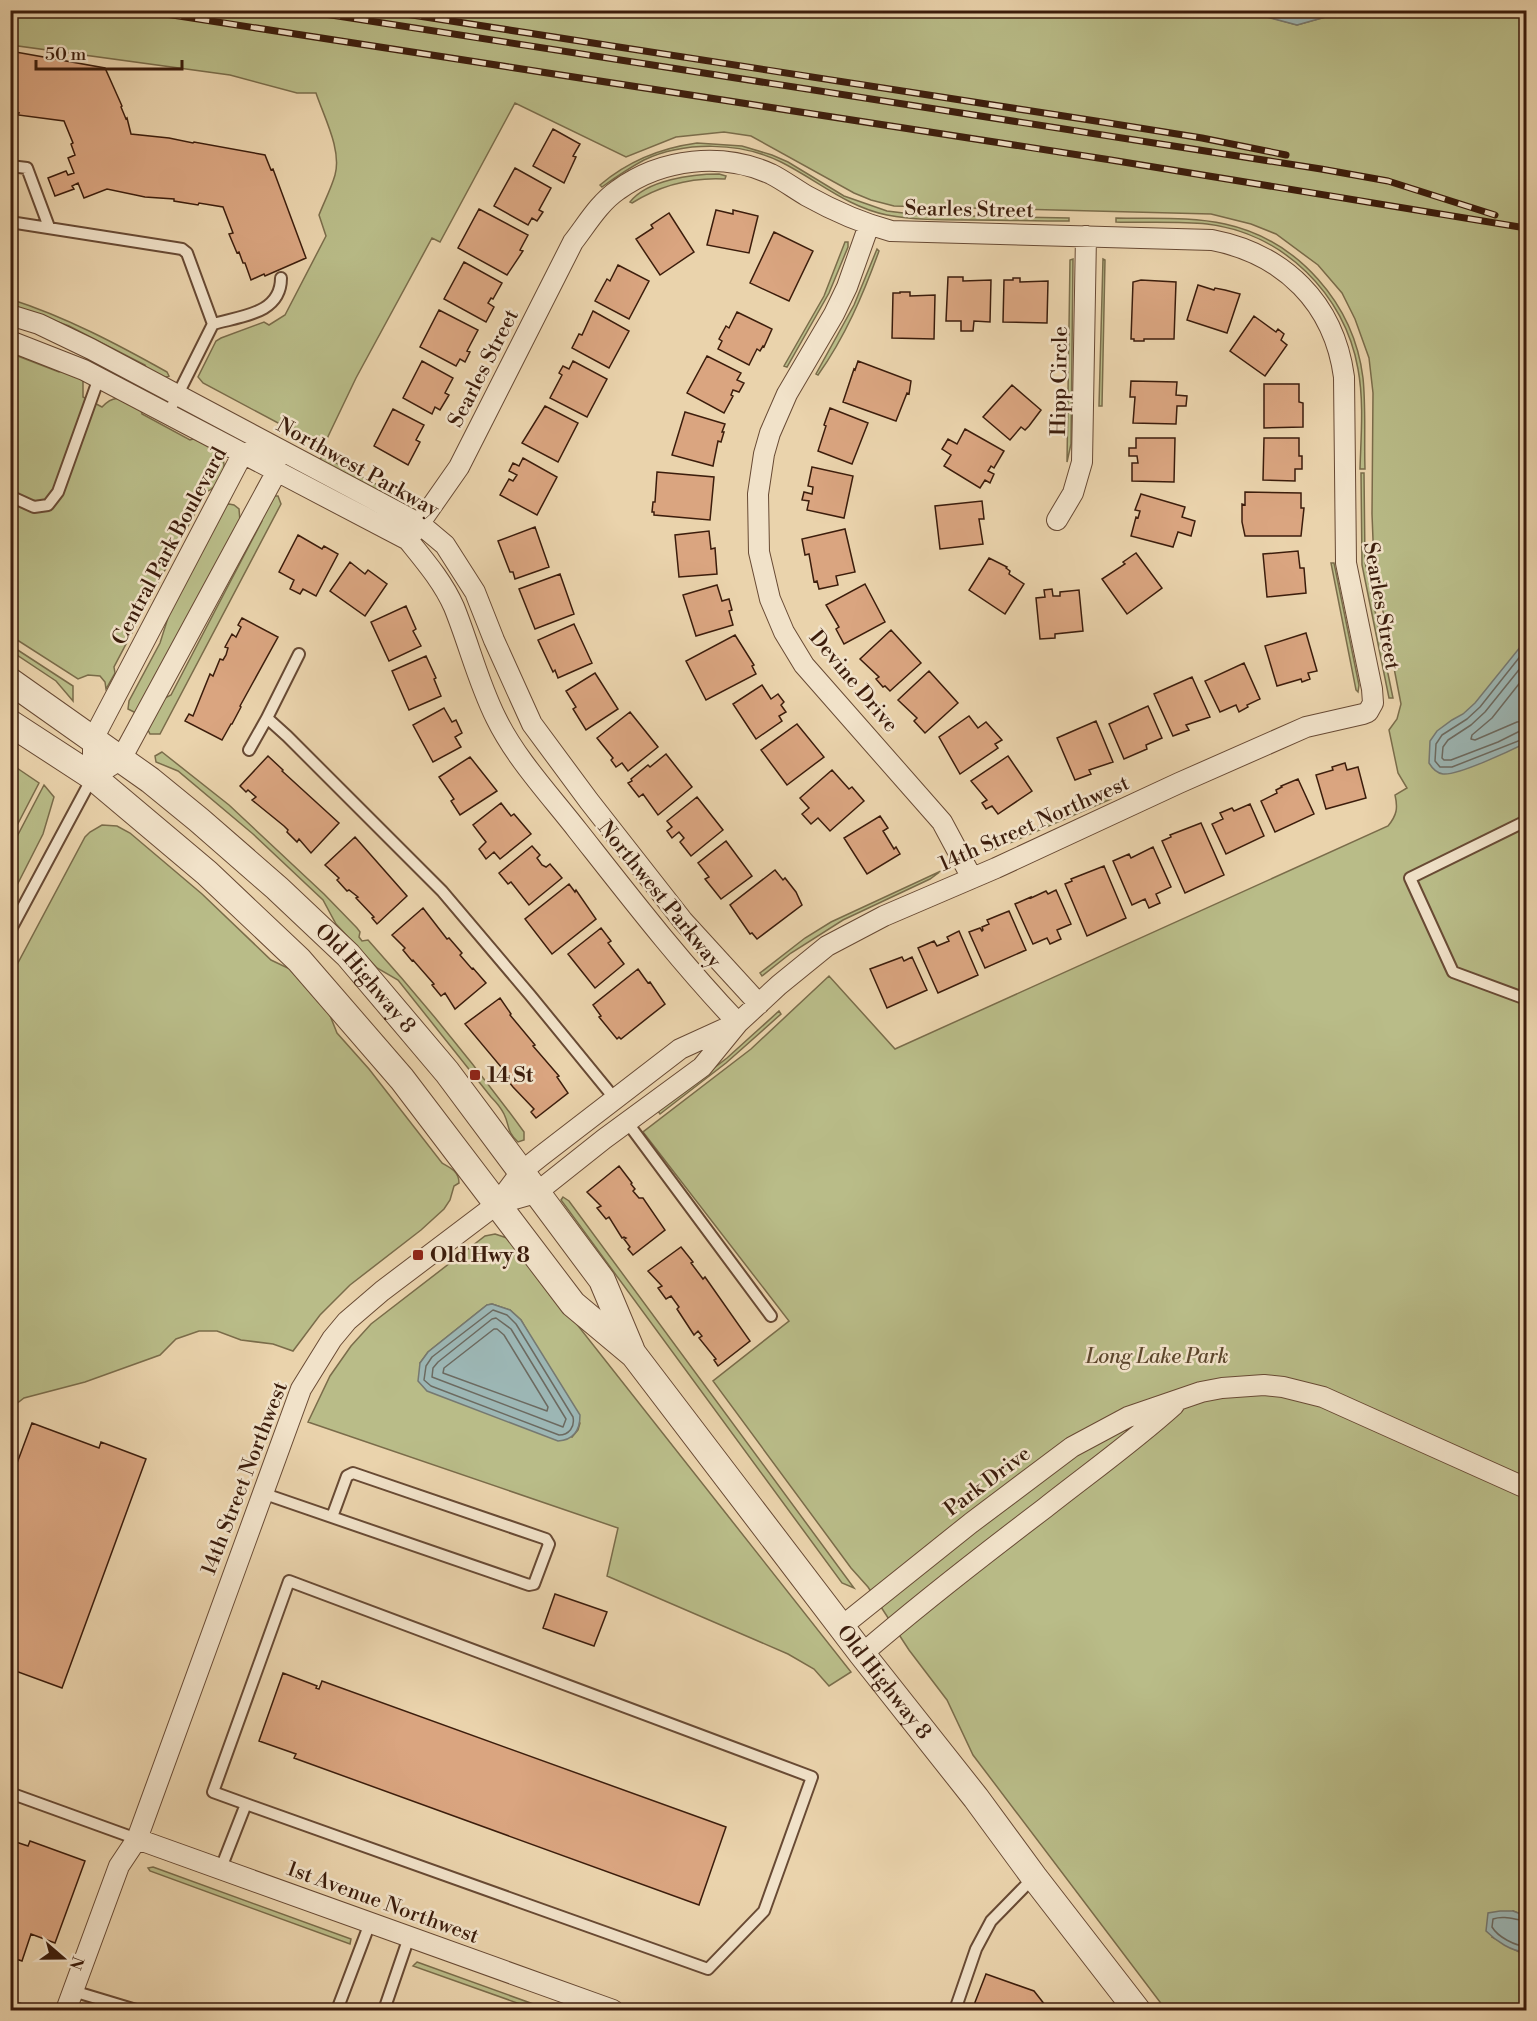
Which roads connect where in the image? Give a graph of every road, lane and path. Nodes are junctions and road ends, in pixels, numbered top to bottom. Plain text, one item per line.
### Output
1 (10, 166) edge
2 (10, 222) edge
3 (869, 225) junction
4 (49, 227) junction
5 (1086, 236) junction
6 (281, 278) dead end
7 (10, 315) edge
8 (213, 324) junction
9 (10, 341) edge
10 (108, 358) junction
11 (99, 377) junction
12 (177, 395) junction
13 (168, 414) junction
14 (270, 446) junction
15 (243, 453) junction
16 (277, 471) junction
17 (10, 496) edge
18 (1057, 520) dead end
19 (420, 524) junction
20 (408, 540) junction
21 (299, 654) dead end
22 (10, 681) edge
23 (1371, 707) joint
24 (267, 718) junction
25 (10, 723) edge
26 (93, 739) junction
27 (249, 750) dead end
28 (121, 759) junction
29 (570, 776) junction
30 (93, 777) junction
31 (548, 792) junction
32 (1527, 821) edge
33 (972, 879) junction
34 (10, 931) edge
35 (1527, 999) edge
36 (759, 1004) junction
37 (738, 1023) junction
38 (615, 1099) junction
39 (627, 1122) junction
40 (521, 1172) junction
41 (536, 1193) junction
42 (497, 1204) junction
43 (771, 1316) dead end
44 (634, 1355) junction
45 (1178, 1401) junction
46 (1056, 1459) junction
47 (1075, 1485) junction
48 (1527, 1488) edge
49 (262, 1493) junction
50 (332, 1517) junction
51 (971, 1523) junction
52 (992, 1548) junction
53 (841, 1626) junction
54 (862, 1654) junction
55 (10, 1793) edge
56 (246, 1803) junction
57 (137, 1839) junction
58 (221, 1868) junction
59 (1034, 1877) junction
60 (370, 1923) junction
61 (410, 1937) junction
62 (73, 1990) junction
63 (10, 2007) edge
64 (606, 2009) edge
65 (21, 2010) edge
66 (66, 2010) edge
67 (136, 2010) edge
68 (337, 2010) edge
69 (384, 2010) edge
70 (955, 2010) edge
71 (1137, 2010) edge

1 - 4 lane
2 - 4 lane
3 - 5 street, Searles Street
3 - 19 street, Searles Street
3 - 33 street, Devine Drive
4 - 8 lane
5 - 18 street, Hipp Circle
5 - 23 street, Searles Street
6 - 8 lane
7 - 10 street, Northwest Parkway
8 - 12 lane
9 - 11 street, Northwest Parkway
10 - 11 lane
10 - 12 street, Northwest Parkway
11 - 13 street, Northwest Parkway
11 - 17 lane
12 - 13 lane
12 - 14 street, Northwest Parkway
13 - 15 street, Northwest Parkway
14 - 15 street, Central Park Boulevard
14 - 16 street
14 - 19 street, Northwest Parkway
15 - 16 street, Northwest Parkway
15 - 26 street, Central Park Boulevard
16 - 20 street, Northwest Parkway
16 - 28 street
19 - 20 street, Searles Street
19 - 29 street, Northwest Parkway
20 - 31 street, Northwest Parkway
21 - 24 lane
22 - 26 street, Old Highway 8
23 - 33 street, 14th Street Northwest
24 - 27 lane
24 - 38 lane
25 - 30 street, Old Highway 8
26 - 28 street, Old Highway 8
26 - 30 street, Central Park Boulevard
28 - 30 street
28 - 40 street, Old Highway 8
29 - 31 street
29 - 36 street, Northwest Parkway
30 - 34 lane
30 - 42 street, Old Highway 8
31 - 37 street, Northwest Parkway
32 - 35 lane
33 - 36 street, 14th Street Northwest
36 - 37 street, 14th Street Northwest
37 - 38 street, 14th Street Northwest
37 - 39 street, 14th Street Northwest
38 - 39 street
38 - 40 street, 14th Street Northwest
39 - 41 street, 14th Street Northwest
39 - 43 lane
40 - 41 street, Old Highway 8
40 - 42 street, 14th Street Northwest
41 - 42 street, 14th Street Northwest
41 - 44 street, Old Highway 8
42 - 44 street, Old Highway 8
42 - 49 street, 14th Street Northwest
44 - 53 street, Old Highway 8
45 - 46 street, Park Drive
45 - 47 street, Park Drive
45 - 48 street, Park Drive
46 - 47 street
46 - 51 street, Park Drive
47 - 52 street, Park Drive
49 - 50 lane
49 - 57 street, 14th Street Northwest
50 - 50 lane
51 - 52 street
51 - 53 street, Park Drive
52 - 54 street, Park Drive
53 - 54 street, Old Highway 8
54 - 59 street, Old Highway 8
55 - 57 lane
56 - 56 lane
56 - 58 lane
57 - 58 street, 1st Avenue Northwest
57 - 62 street, 14th Street Northwest
58 - 60 street, 1st Avenue Northwest
59 - 70 lane
59 - 71 street, Old Highway 8
60 - 61 street, 1st Avenue Northwest
60 - 68 lane
61 - 64 street, 1st Avenue Northwest
61 - 69 lane
62 - 66 street, 14th Street Northwest
62 - 67 lane
63 - 65 lane

